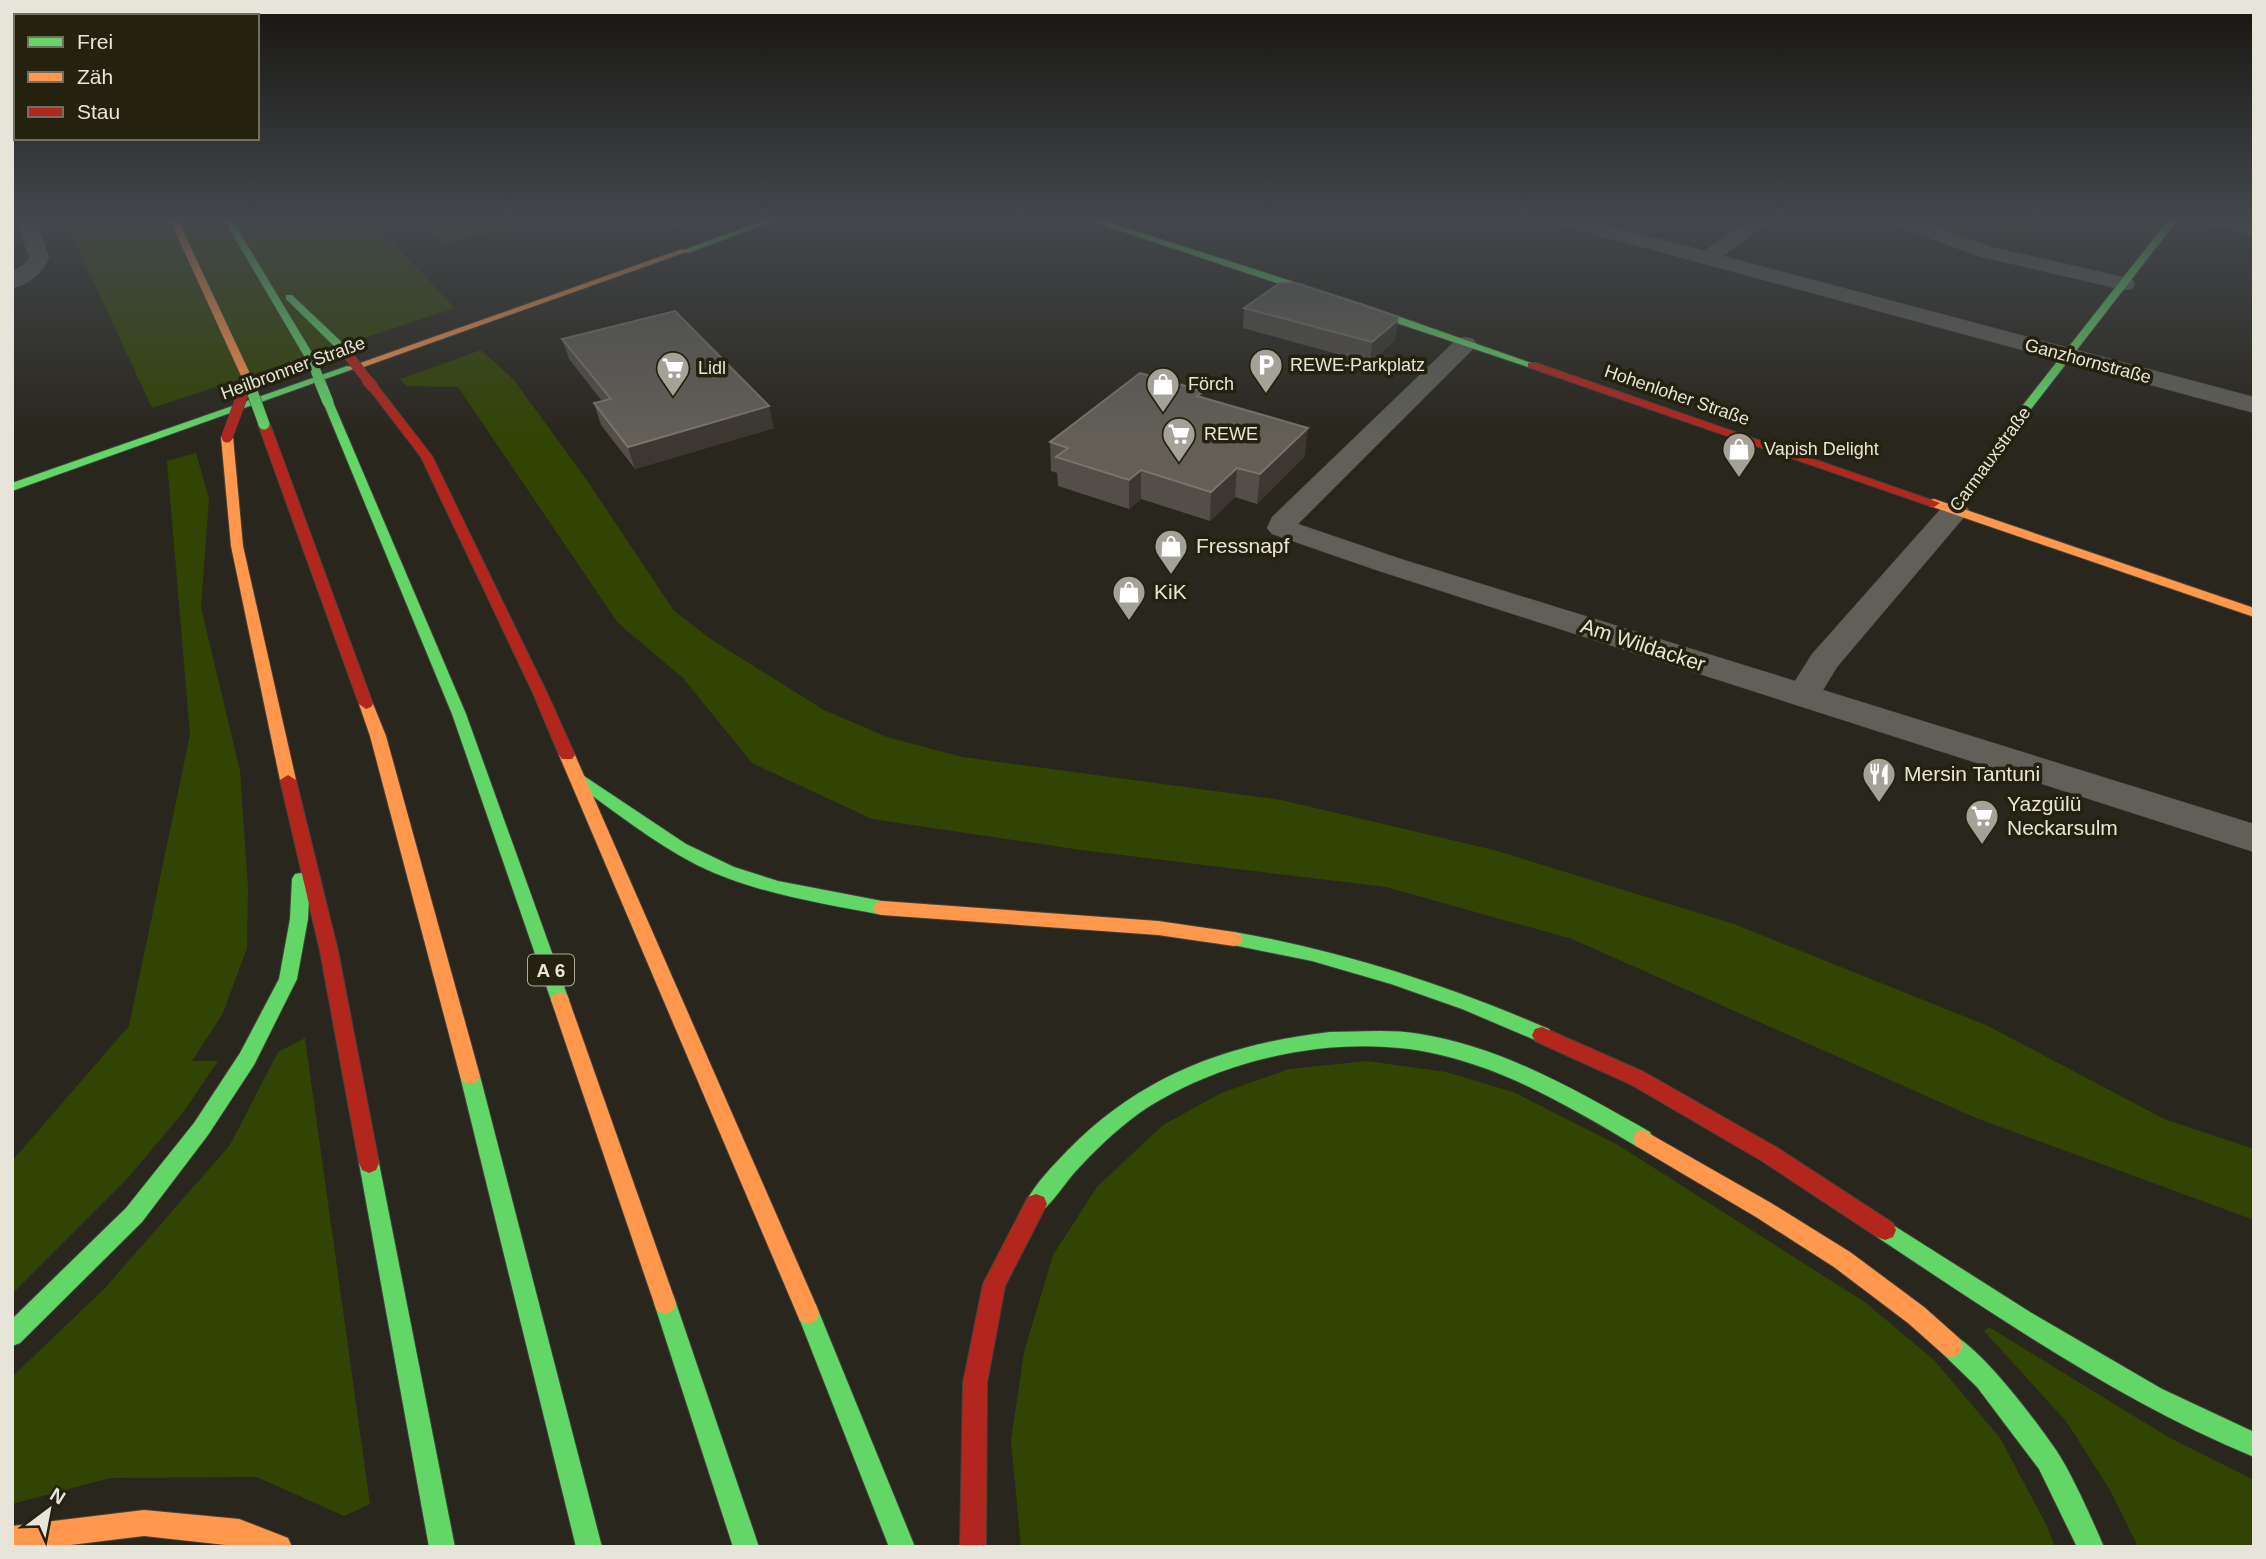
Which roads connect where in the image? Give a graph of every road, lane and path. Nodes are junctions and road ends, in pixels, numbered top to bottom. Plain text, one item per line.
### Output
1 (207, 291) edge
2 (271, 291) edge
3 (283, 291) edge
4 (567, 291) edge
5 (1312, 291) edge
6 (1829, 291) edge
7 (2120, 291) edge
8 (1465, 344) junction
9 (2070, 355) junction
10 (248, 380) junction
11 (2254, 405) edge
12 (12, 487) edge
13 (1955, 510) junction
14 (2254, 613) edge
15 (1802, 696) junction
16 (578, 777) junction
17 (2254, 838) edge
18 (303, 846) junction
19 (12, 1335) edge
20 (2254, 1445) edge
21 (12, 1539) edge
22 (279, 1547) edge
23 (442, 1547) edge
24 (589, 1547) edge
25 (746, 1547) edge
26 (902, 1547) edge
27 (974, 1547) edge
28 (2091, 1547) edge

1 - 10 main road
2 - 25 main road, A 6, bridge
3 - 16 main road, bridge
4 - 12 main road, Heilbronner Straße
5 - 8 main road, Hohenloher Straße
6 - 9 street, Ganzhornstraße
7 - 9 main road, Carmauxstraße
8 - 13 main road, Hohenloher Straße
8 - 15 street, Am Wildacker
9 - 11 street, Ganzhornstraße
9 - 13 main road, Carmauxstraße
10 - 18 main road, bridge
10 - 24 main road, bridge
13 - 14 main road, Hohenloher Straße
13 - 15 street, Carmauxstraße
15 - 17 street, Am Wildacker
16 - 20 main road
16 - 26 main road
18 - 19 main road
18 - 23 main road
21 - 22 main road
27 - 28 main road

